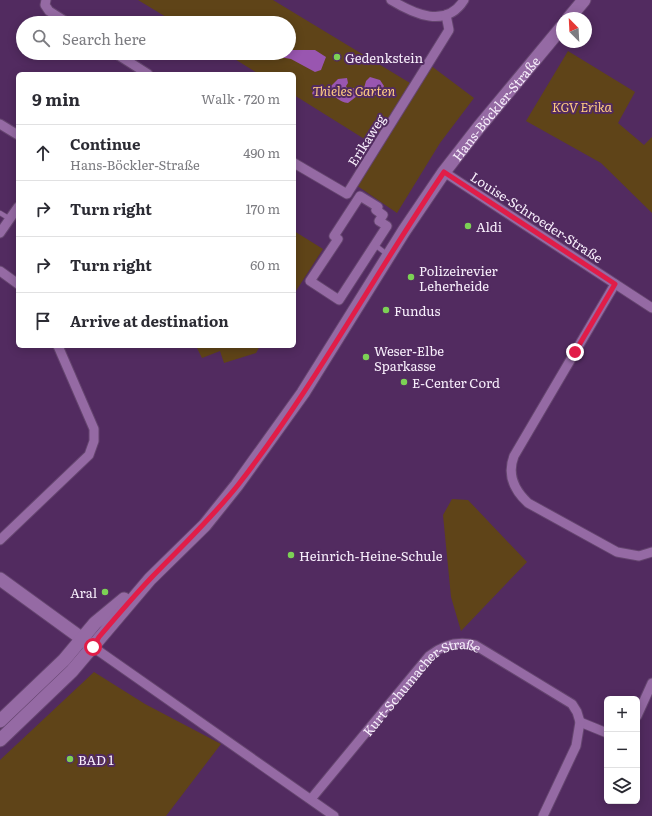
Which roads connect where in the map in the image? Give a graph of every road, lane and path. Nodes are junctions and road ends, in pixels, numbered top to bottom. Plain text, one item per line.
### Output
1 (46, 0) edge
2 (391, 0) edge
3 (464, 0) edge
4 (584, 0) edge
5 (574, 12) edge
6 (446, 15) junction
7 (57, 16) edge
8 (556, 34) edge
9 (126, 60) edge
10 (145, 72) edge
11 (0, 124) edge
12 (16, 134) edge
13 (296, 164) edge
14 (444, 172) junction
15 (16, 210) edge
16 (0, 213) edge
17 (10, 219) junction
18 (0, 233) edge
19 (375, 245) junction
20 (390, 256) junction
21 (0, 271) edge
22 (16, 283) edge
23 (615, 284) junction
24 (652, 308) edge
25 (59, 348) edge
26 (0, 540) edge
27 (652, 552) edge
28 (0, 579) edge
29 (150, 579) junction
30 (82, 639) junction
31 (93, 647) junction
32 (652, 683) edge
33 (640, 709) edge
34 (0, 722) edge
35 (580, 722) junction
36 (605, 732) edge
37 (0, 740) edge
38 (311, 799) junction
39 (334, 816) edge
40 (544, 816) edge

1 - 7 street
2 - 6 street
3 - 6 street
4 - 5 street
6 - 13 street, Erikaweg
8 - 14 street, Hans-Böckler-Straße
9 - 10 street
11 - 12 street
14 - 20 street, Hans-Böckler-Straße
14 - 23 street, Louise-Schroeder-Straße
15 - 17 street
16 - 17 lane
17 - 18 street
19 - 19 street
19 - 20 lane
20 - 29 street, Hans-Böckler-Straße
21 - 22 street
23 - 24 street, Louise-Schroeder-Straße
23 - 27 street
25 - 26 street
28 - 30 street
29 - 30 street, Hans-Böckler-Straße
29 - 31 street, Hans-Böckler-Straße
30 - 31 street
30 - 34 street, Hans-Böckler-Straße
31 - 37 street, Hans-Böckler-Straße
31 - 38 street
32 - 33 street
35 - 36 street
35 - 38 street, Kurt-Schumacher-Straße
35 - 40 street
38 - 39 street

